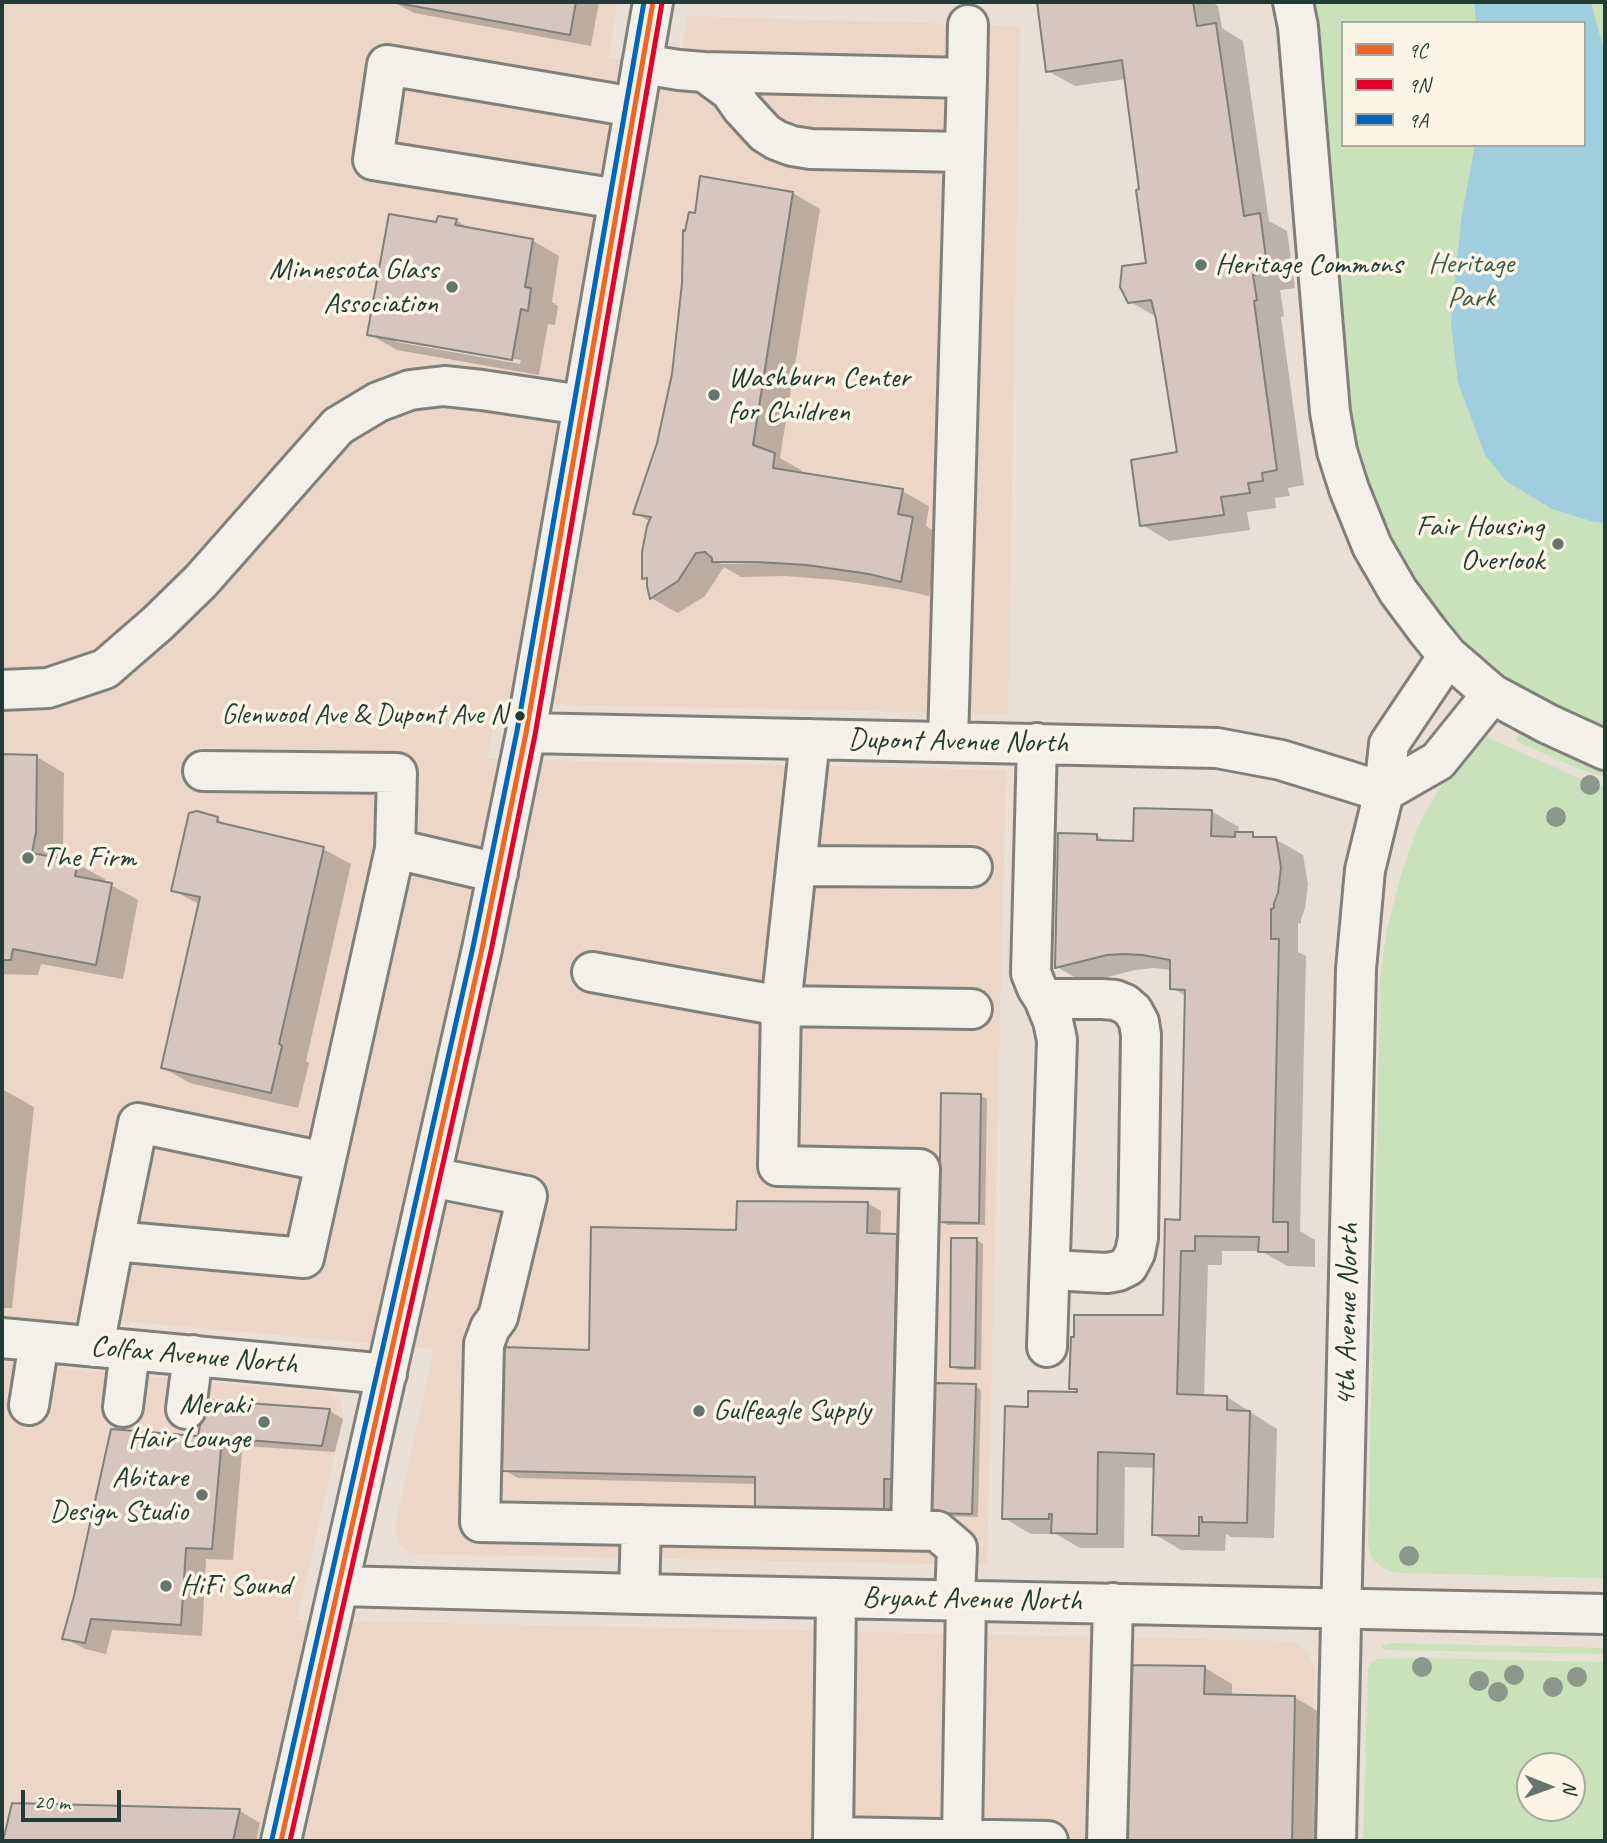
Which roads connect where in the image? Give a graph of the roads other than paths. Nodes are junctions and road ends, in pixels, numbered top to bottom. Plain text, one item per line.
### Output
1 (653, 2) edge
2 (1293, 2) edge
3 (968, 25) dead end
4 (642, 64) junction
5 (704, 72) junction
6 (967, 78) junction
7 (635, 107) junction
8 (965, 152) junction
9 (618, 200) junction
10 (582, 405) junction
11 (1448, 656) junction
12 (2, 690) edge
13 (1492, 694) junction
14 (526, 733) junction
15 (810, 739) junction
16 (948, 742) junction
17 (1037, 743) junction
18 (1605, 750) edge
19 (203, 771) dead end
20 (1384, 792) junction
21 (395, 849) junction
22 (797, 866) junction
23 (972, 867) dead end
24 (498, 873) junction
25 (592, 972) dead end
26 (1044, 999) junction
27 (781, 1006) junction
28 (972, 1009) dead end
29 (325, 1162) junction
30 (431, 1177) junction
31 (114, 1241) junction
32 (1050, 1270) junction
33 (2, 1338) edge
34 (40, 1342) junction
35 (1047, 1347) dead end
36 (112, 1348) junction
37 (193, 1355) junction
38 (387, 1374) junction
39 (29, 1405) dead end
40 (123, 1407) dead end
41 (186, 1409) dead end
42 (641, 1525) junction
43 (911, 1530) junction
44 (340, 1586) junction
45 (639, 1594) junction
46 (836, 1598) junction
47 (961, 1600) junction
48 (1112, 1603) junction
49 (1342, 1608) junction
50 (1605, 1614) edge
51 (833, 1839) edge
52 (962, 1839) junction
53 (281, 1841) edge
54 (1048, 1841) edge
55 (1107, 1841) edge
56 (1336, 1841) edge

1 - 4 street
2 - 11 street
3 - 6 street
4 - 5 street
4 - 7 street
5 - 6 street
5 - 8 street
6 - 8 street
7 - 9 street
7 - 9 street
8 - 16 street
9 - 10 street
10 - 12 street
10 - 14 street
11 - 13 street
11 - 20 street, 4th Avenue North
13 - 18 street
13 - 20 street
14 - 15 street, Dupont Avenue North
14 - 24 street
15 - 16 street, Dupont Avenue North
15 - 22 street
16 - 17 street, Dupont Avenue North
17 - 20 street, Dupont Avenue North
17 - 26 street
19 - 21 street
20 - 49 street, 4th Avenue North
21 - 24 street
21 - 29 street
22 - 23 street
22 - 27 street
24 - 30 street
25 - 27 street
26 - 32 street
26 - 32 street
27 - 28 street
27 - 43 street
29 - 31 street
29 - 31 street
30 - 38 street
30 - 42 street
31 - 36 street
32 - 35 street
33 - 34 street, Colfax Avenue North
34 - 36 street, Colfax Avenue North
34 - 39 street
36 - 37 street, Colfax Avenue North
36 - 40 street
37 - 38 street, Colfax Avenue North
37 - 41 street
38 - 44 street
42 - 43 street
42 - 45 street
43 - 47 street
44 - 45 street, Bryant Avenue North
44 - 53 street
45 - 46 street, Bryant Avenue North
46 - 47 street, Bryant Avenue North
46 - 51 street
47 - 48 street, Bryant Avenue North
47 - 52 street
48 - 49 street, Bryant Avenue North
48 - 55 street
49 - 50 street, Bryant Avenue North
49 - 56 street, 4th Avenue North
51 - 52 street
52 - 54 street

